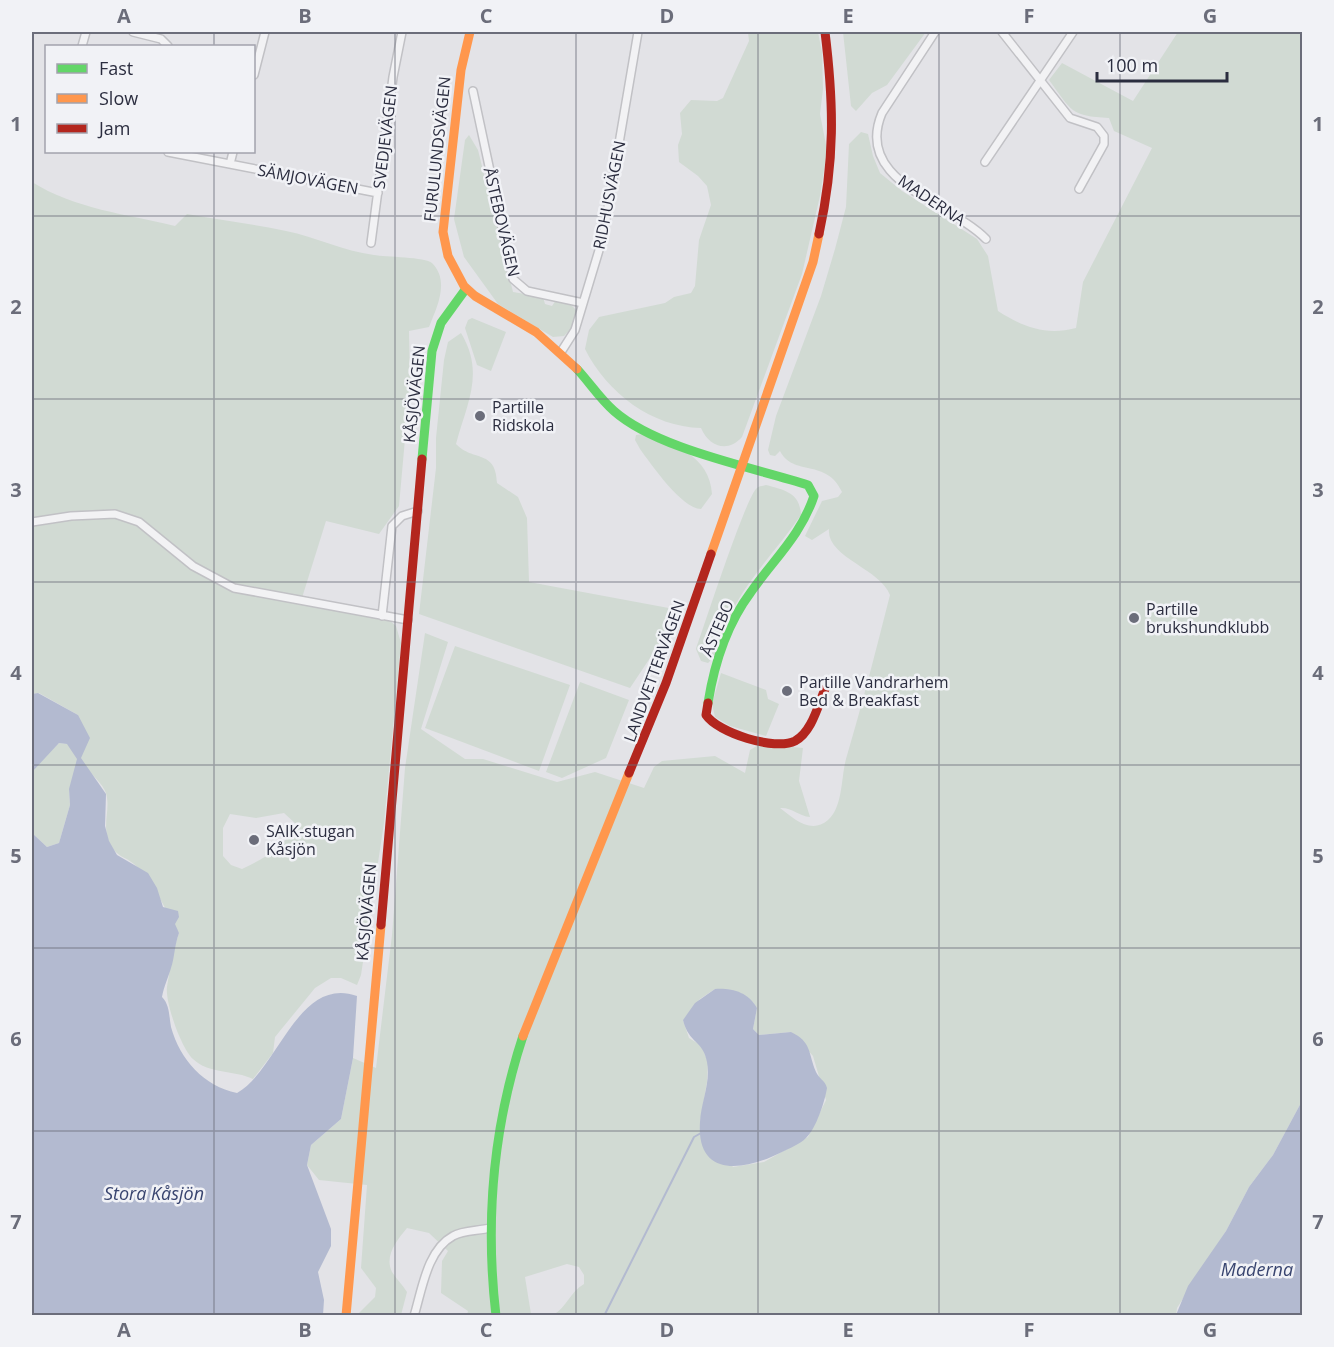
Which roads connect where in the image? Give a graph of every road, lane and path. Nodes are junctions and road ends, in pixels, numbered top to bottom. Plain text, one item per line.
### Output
1 (133, 32) edge
2 (265, 32) edge
3 (402, 32) edge
4 (470, 32) edge
5 (638, 32) edge
6 (825, 32) edge
7 (935, 32) edge
8 (1002, 32) edge
9 (1073, 32) edge
10 (167, 45) edge
11 (255, 71) edge
12 (1041, 80) junction
13 (473, 91) dead end
14 (173, 153) edge
15 (233, 153) edge
16 (986, 162) dead end
17 (230, 164) junction
18 (1079, 189) dead end
19 (378, 193) junction
20 (986, 239) dead end
21 (370, 243) dead end
22 (465, 290) junction
23 (583, 303) junction
24 (561, 352) junction
25 (744, 464) junction
26 (417, 511) junction
27 (32, 522) edge
28 (382, 616) junction
29 (408, 620) junction
30 (825, 689) dead end
31 (490, 1228) junction
32 (346, 1316) edge
33 (414, 1316) edge
34 (496, 1316) edge

1 - 10 street
2 - 11 street
3 - 19 street, SVEDJEVÄGEN
4 - 22 street, FURULUNDSVÄGEN
5 - 23 street, RIDHUSVÄGEN
6 - 25 street, LANDVETTERVÄGEN
7 - 20 street, MADERNA
8 - 12 street
9 - 12 street
12 - 16 street
12 - 18 street
13 - 23 street, ÅSTEBOVÄGEN
14 - 17 street, SÄMJOVÄGEN
15 - 17 street
17 - 19 street, SÄMJOVÄGEN
19 - 21 street, SVEDJEVÄGEN
22 - 24 street, FURULUNDSVÄGEN
22 - 26 street, KÅSJÖVÄGEN
23 - 24 street, RIDHUSVÄGEN
24 - 25 street, FURULUNDSVÄGEN
25 - 30 street, ÅSTEBO
25 - 31 street, LANDVETTERVÄGEN
26 - 28 street
26 - 29 street, KÅSJÖVÄGEN
27 - 28 street
28 - 29 street
29 - 32 street, KÅSJÖVÄGEN
31 - 33 street
31 - 34 street, LANDVETTERVÄGEN

